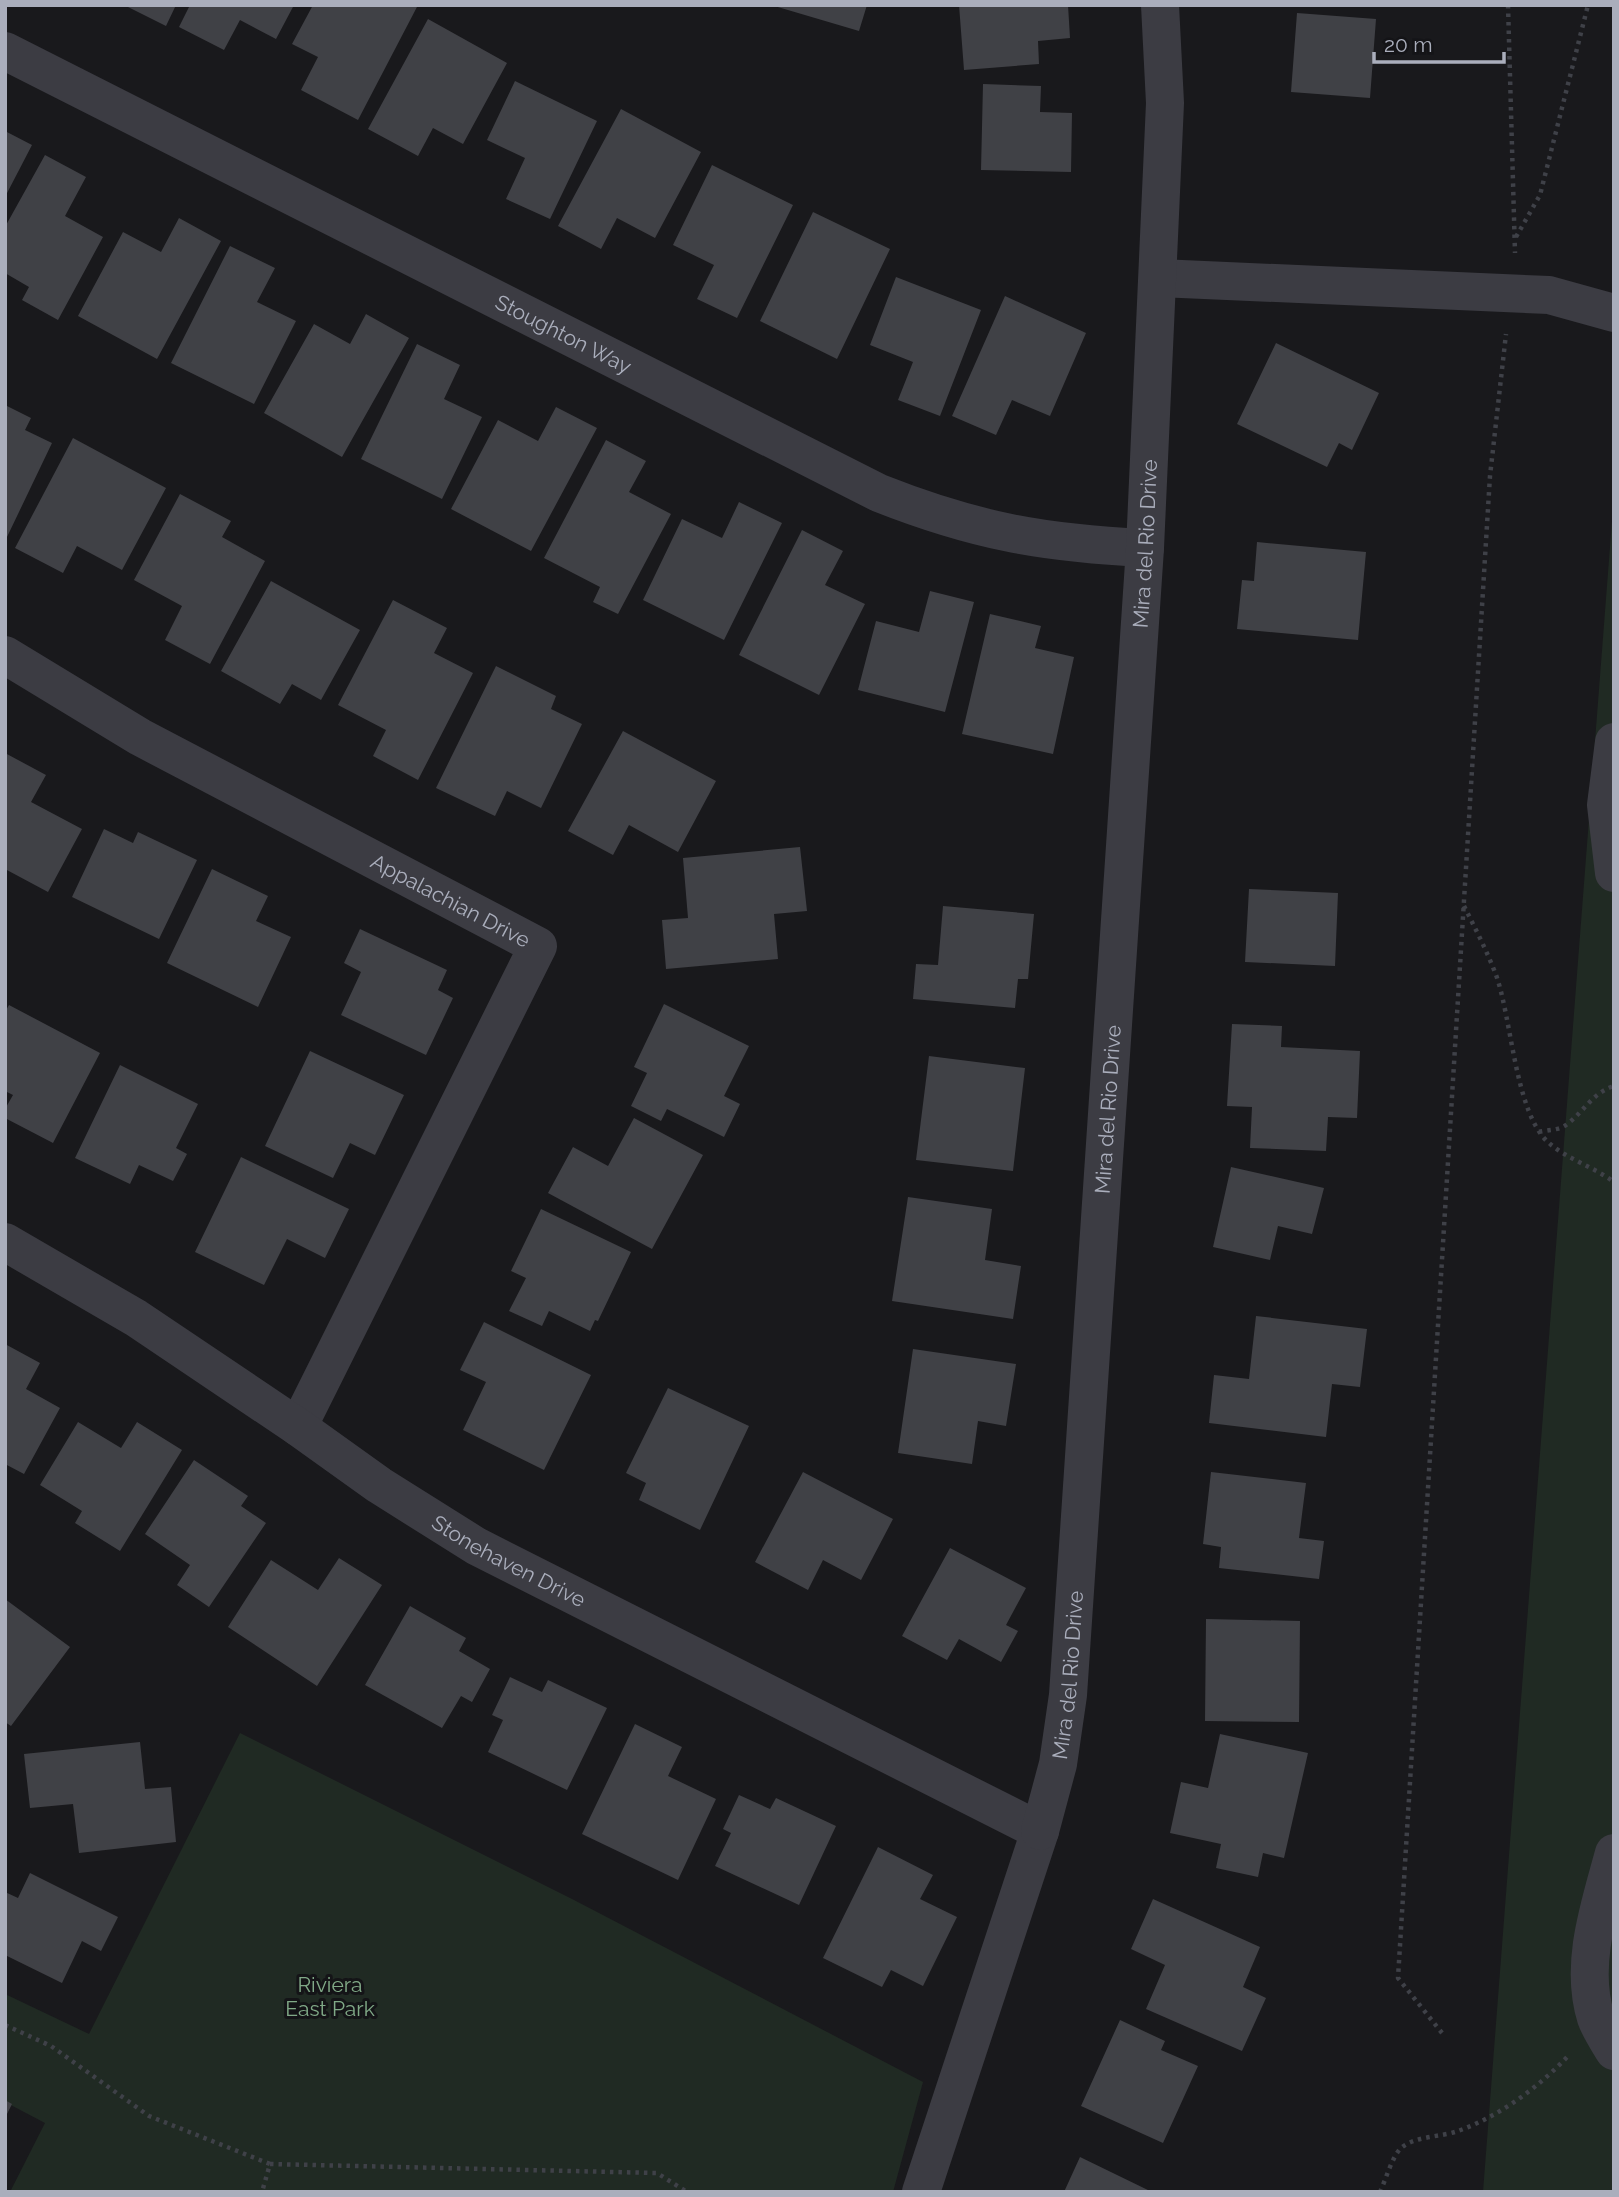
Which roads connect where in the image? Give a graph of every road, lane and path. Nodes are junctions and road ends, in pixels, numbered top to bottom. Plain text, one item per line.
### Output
1 (1160, 5) edge
2 (1508, 5) edge
3 (1588, 5) edge
4 (5, 51) edge
5 (1516, 238) junction
6 (1158, 278) junction
7 (1511, 294) junction
8 (1614, 313) edge
9 (1145, 548) junction
10 (5, 655) edge
11 (1614, 742) edge
12 (1614, 873) edge
13 (1464, 905) junction
14 (1614, 1086) edge
15 (1539, 1132) junction
16 (1614, 1182) edge
17 (5, 1242) edge
18 (298, 1427) junction
19 (1040, 1831) junction
20 (1614, 1853) edge
21 (5, 2025) edge
22 (1442, 2034) dead end
23 (1608, 2040) edge
24 (270, 2164) junction
25 (262, 2192) edge
26 (687, 2192) edge
27 (921, 2192) edge
28 (1380, 2192) edge

1 - 6 street, Mira del Rio Drive
2 - 5 path
3 - 5 path
4 - 9 street, Stoughton Way
5 - 7 path
6 - 7 street
6 - 9 street, Mira del Rio Drive
7 - 8 street
7 - 13 path
9 - 19 street, Mira del Rio Drive
10 - 18 street, Appalachian Drive
11 - 12 street
13 - 15 path
13 - 22 path
14 - 15 path
15 - 16 path
17 - 18 street, Stonehaven Drive
18 - 19 street, Stonehaven Drive
19 - 27 street, Mira del Rio Drive
20 - 23 street
21 - 24 path
23 - 28 path
24 - 25 path
24 - 26 path

